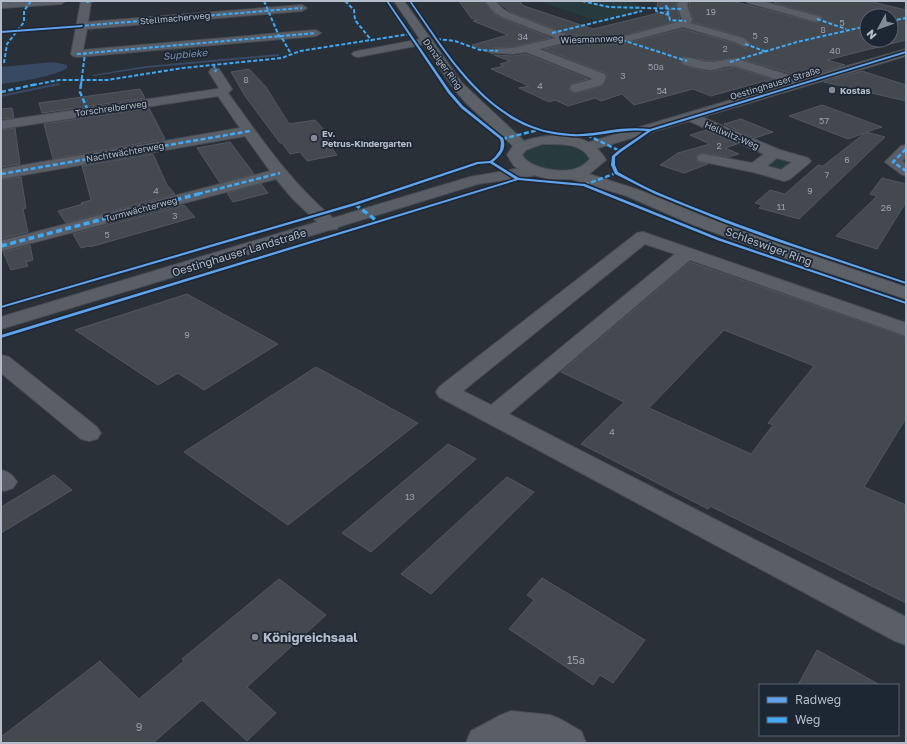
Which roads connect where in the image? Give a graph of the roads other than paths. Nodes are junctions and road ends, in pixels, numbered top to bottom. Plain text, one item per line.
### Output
1 (61, 1) edge
2 (89, 1) edge
3 (399, 1) edge
4 (490, 1) edge
5 (684, 1) edge
6 (751, 1) edge
7 (1, 4) edge
8 (266, 6) edge
9 (302, 8) dead end
10 (817, 20) dead end
11 (682, 24) junction
12 (82, 26) junction
13 (316, 33) dead end
14 (279, 36) junction
15 (568, 39) junction
16 (427, 41) junction
17 (745, 44) dead end
18 (527, 48) junction
19 (498, 51) dead end
20 (906, 52) edge
21 (358, 54) dead end
22 (687, 61) dead end
23 (215, 72) dead end
24 (801, 83) junction
25 (576, 88) dead end
26 (221, 92) junction
27 (690, 117) junction
28 (494, 120) junction
29 (1, 125) edge
30 (250, 131) junction
31 (541, 140) junction
32 (521, 146) junction
33 (588, 147) junction
34 (906, 149) edge
35 (775, 153) junction
36 (704, 158) dead end
37 (516, 161) junction
38 (594, 166) junction
39 (755, 168) junction
40 (532, 171) junction
41 (906, 171) edge
42 (280, 173) junction
43 (1, 174) edge
44 (572, 174) junction
45 (476, 180) junction
46 (633, 193) junction
47 (331, 225) junction
48 (1, 246) edge
49 (687, 253) junction
50 (906, 293) edge
51 (1, 323) edge
52 (906, 330) edge
53 (1, 362) edge
54 (492, 416) junction
55 (89, 433) dead end
56 (906, 632) edge
57 (483, 743) edge
58 (569, 743) edge

1 - 7 street
2 - 12 street
3 - 16 main road, Danziger Ring
4 - 15 street
5 - 11 street
6 - 10 street
8 - 9 street, Stellmacherweg
8 - 12 street, Stellmacherweg
8 - 14 street
11 - 15 street, Wiesmannweg
11 - 17 street
12 - 14 street
13 - 14 street
15 - 18 street, Wiesmannweg
16 - 21 street
16 - 28 main road, Danziger Ring
18 - 19 street, Wiesmannweg
18 - 25 street
20 - 24 street, Oestinghauser Straße
22 - 24 street
23 - 26 street
24 - 27 street, Oestinghauser Straße
26 - 29 street, Torschreiberweg
26 - 30 street
27 - 33 street, Oestinghauser Straße
27 - 35 street, Hellwitz-Weg
28 - 31 main road, Danziger Ring
28 - 32 main road, Danziger Ring
30 - 42 street
30 - 43 street, Nachtwächterweg
31 - 32 main road
31 - 33 main road
32 - 37 main road
33 - 38 main road
34 - 41 street
35 - 39 street, Hellwitz-Weg
35 - 39 street, Hellwitz-Weg
36 - 39 street
37 - 40 main road
37 - 45 street, Oestinghauser Landstraße
38 - 44 main road
38 - 46 main road, Schleswiger Ring
40 - 44 main road
40 - 45 street, Oestinghauser Landstraße
42 - 47 street
42 - 48 street, Turmwächterweg
44 - 46 main road, Schleswiger Ring
45 - 47 street, Oestinghauser Landstraße
46 - 50 main road, Schleswiger Ring
47 - 51 street, Oestinghauser Landstraße
49 - 52 street
49 - 54 street
49 - 54 street
53 - 55 street
54 - 56 street
57 - 58 street

